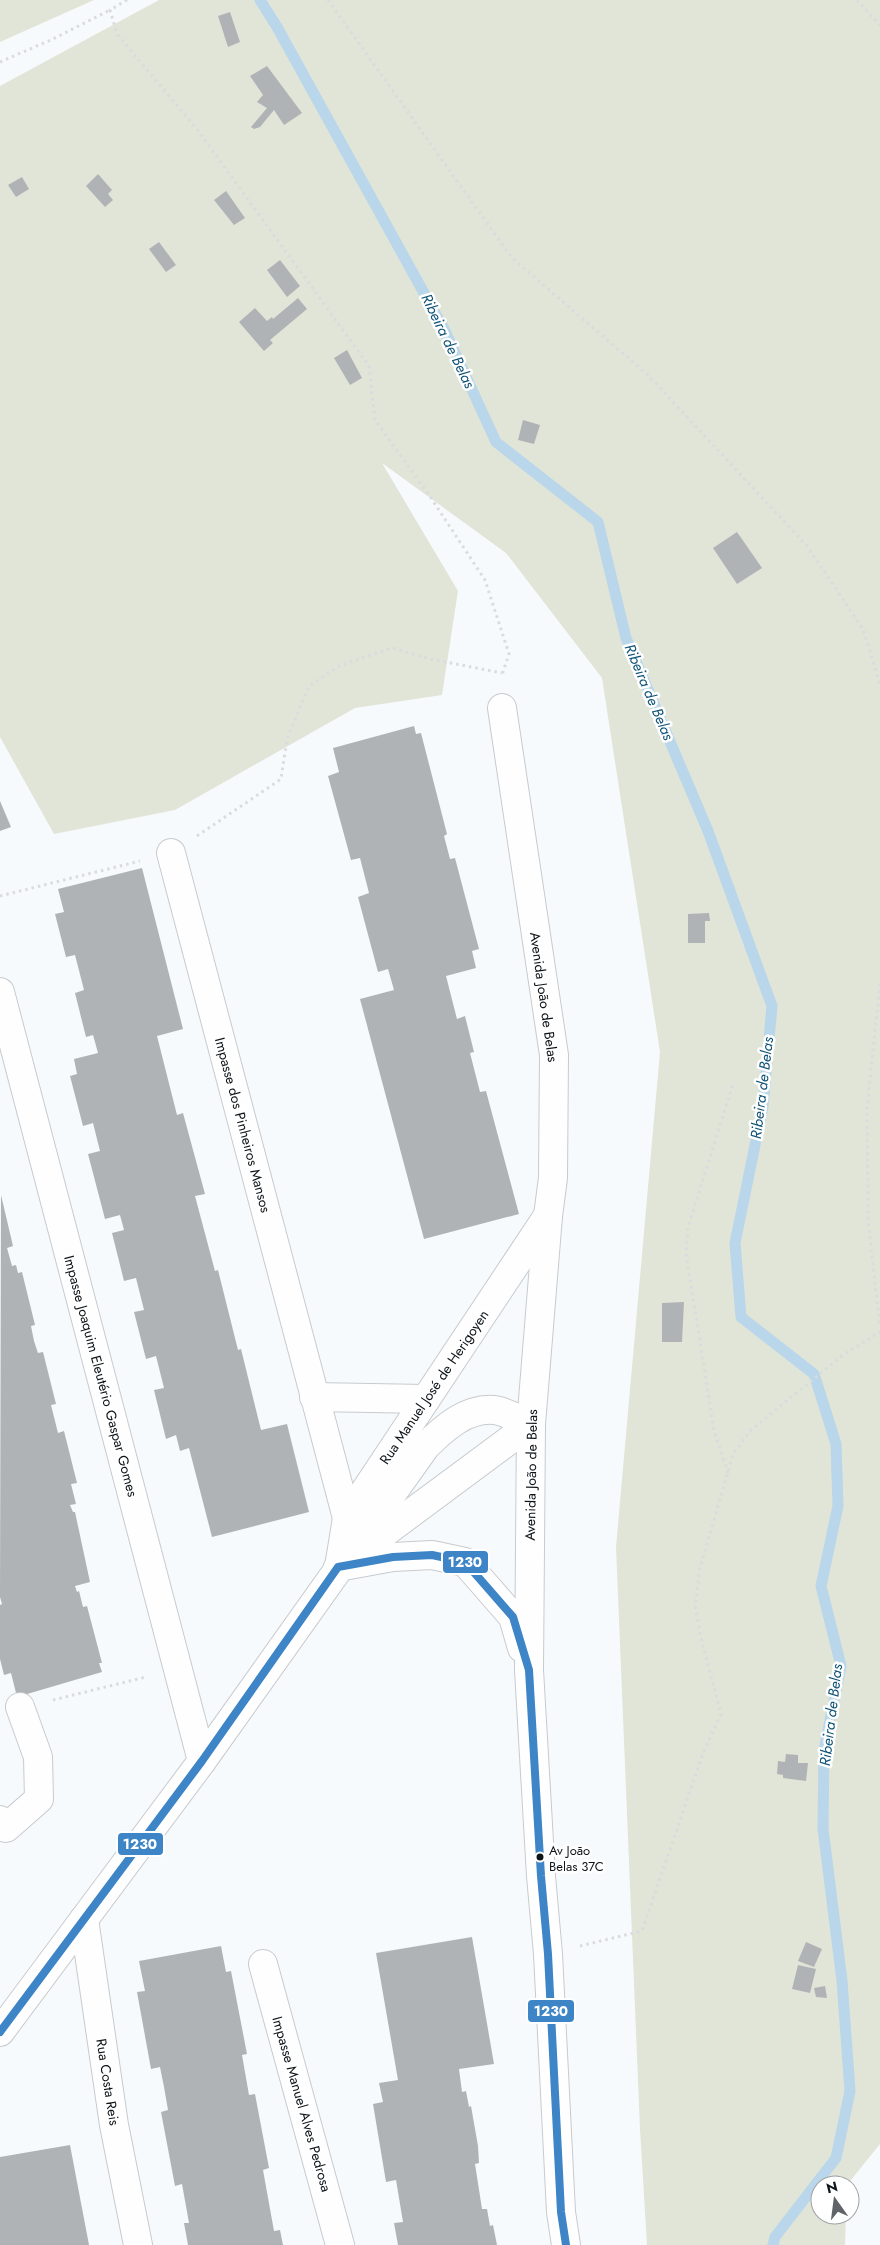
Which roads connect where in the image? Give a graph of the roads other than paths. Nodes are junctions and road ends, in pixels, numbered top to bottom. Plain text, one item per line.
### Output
1 (502, 708) road end
2 (172, 853) road end
3 (0, 992) edge
4 (548, 1216) junction
5 (314, 1397) junction
6 (426, 1399) junction
7 (531, 1424) junction
8 (347, 1518) junction
9 (338, 1567) junction
10 (529, 1670) junction
11 (20, 1707) dead end
12 (202, 1761) junction
13 (0, 1820) edge
14 (84, 1919) junction
15 (263, 1964) dead end
16 (0, 2032) edge
17 (138, 2245) edge
18 (340, 2245) edge
19 (566, 2245) edge

1 - 4 street, Avenida João de Belas
2 - 5 street, Impasse dos Pinheiros Mansos
3 - 12 street, Impasse Joaquim Eleutério Gaspar Gomes
4 - 6 street, Rua Manuel José de Herigoyen
4 - 7 street, Avenida João de Belas
5 - 6 street
5 - 8 street, Impasse dos Pinheiros Mansos
6 - 8 street, Rua Manuel José de Herigoyen
7 - 9 street, Rua Manuel José de Herigoyen
7 - 9 street, Rua Manuel José de Herigoyen
7 - 10 street, Avenida João de Belas
8 - 9 street, Rua Manuel José de Herigoyen
9 - 10 street
9 - 12 street, Rua Manuel José de Herigoyen
10 - 19 street, Avenida João de Belas
11 - 13 street
12 - 14 street, Rua Manuel José de Herigoyen
14 - 16 street, Rua Manuel José de Herigoyen
14 - 17 street, Rua Costa Reis
15 - 18 street, Impasse Manuel Alves Pedrosa

